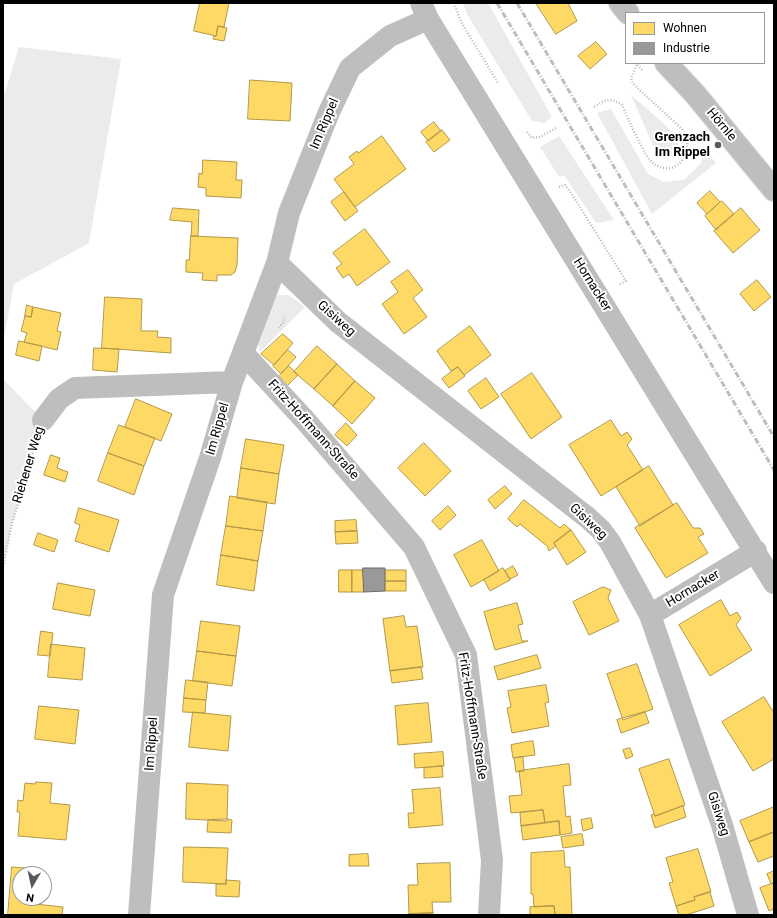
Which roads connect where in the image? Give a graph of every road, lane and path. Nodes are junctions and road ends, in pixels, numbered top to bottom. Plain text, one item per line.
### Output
1 (454, 3) edge
2 (620, 3) edge
3 (424, 11) edge
4 (627, 12) edge
5 (637, 64) edge
6 (637, 64) edge
7 (665, 64) edge
8 (667, 64) edge
9 (502, 90) dead end
10 (594, 107) dead end
11 (556, 128) dead end
12 (526, 131) dead end
13 (557, 188) dead end
14 (774, 190) edge
15 (277, 263) junction
16 (599, 296) junction
17 (243, 353) junction
18 (232, 382) junction
19 (43, 420) joint
20 (756, 551) junction
21 (3, 567) edge
22 (774, 583) edge
23 (650, 615) junction
24 (139, 915) edge
25 (489, 915) edge
26 (748, 915) edge

1 - 9 path
2 - 4 street
3 - 15 street, Im Rippel
3 - 16 street, Hornacker
5 - 10 path
6 - 7 path
8 - 14 street, Hörnle
11 - 12 path
13 - 16 path
15 - 17 street, Im Rippel
15 - 23 street, Gisiweg
16 - 20 street, Hornacker
17 - 18 street, Im Rippel
17 - 25 street, Fritz-Hoffmann-Straße
18 - 19 street, Riehener Weg
18 - 24 street, Im Rippel
19 - 21 path, Riehener Weg
20 - 22 street, Hornacker
20 - 23 street, Hornacker
23 - 26 street, Gisiweg

